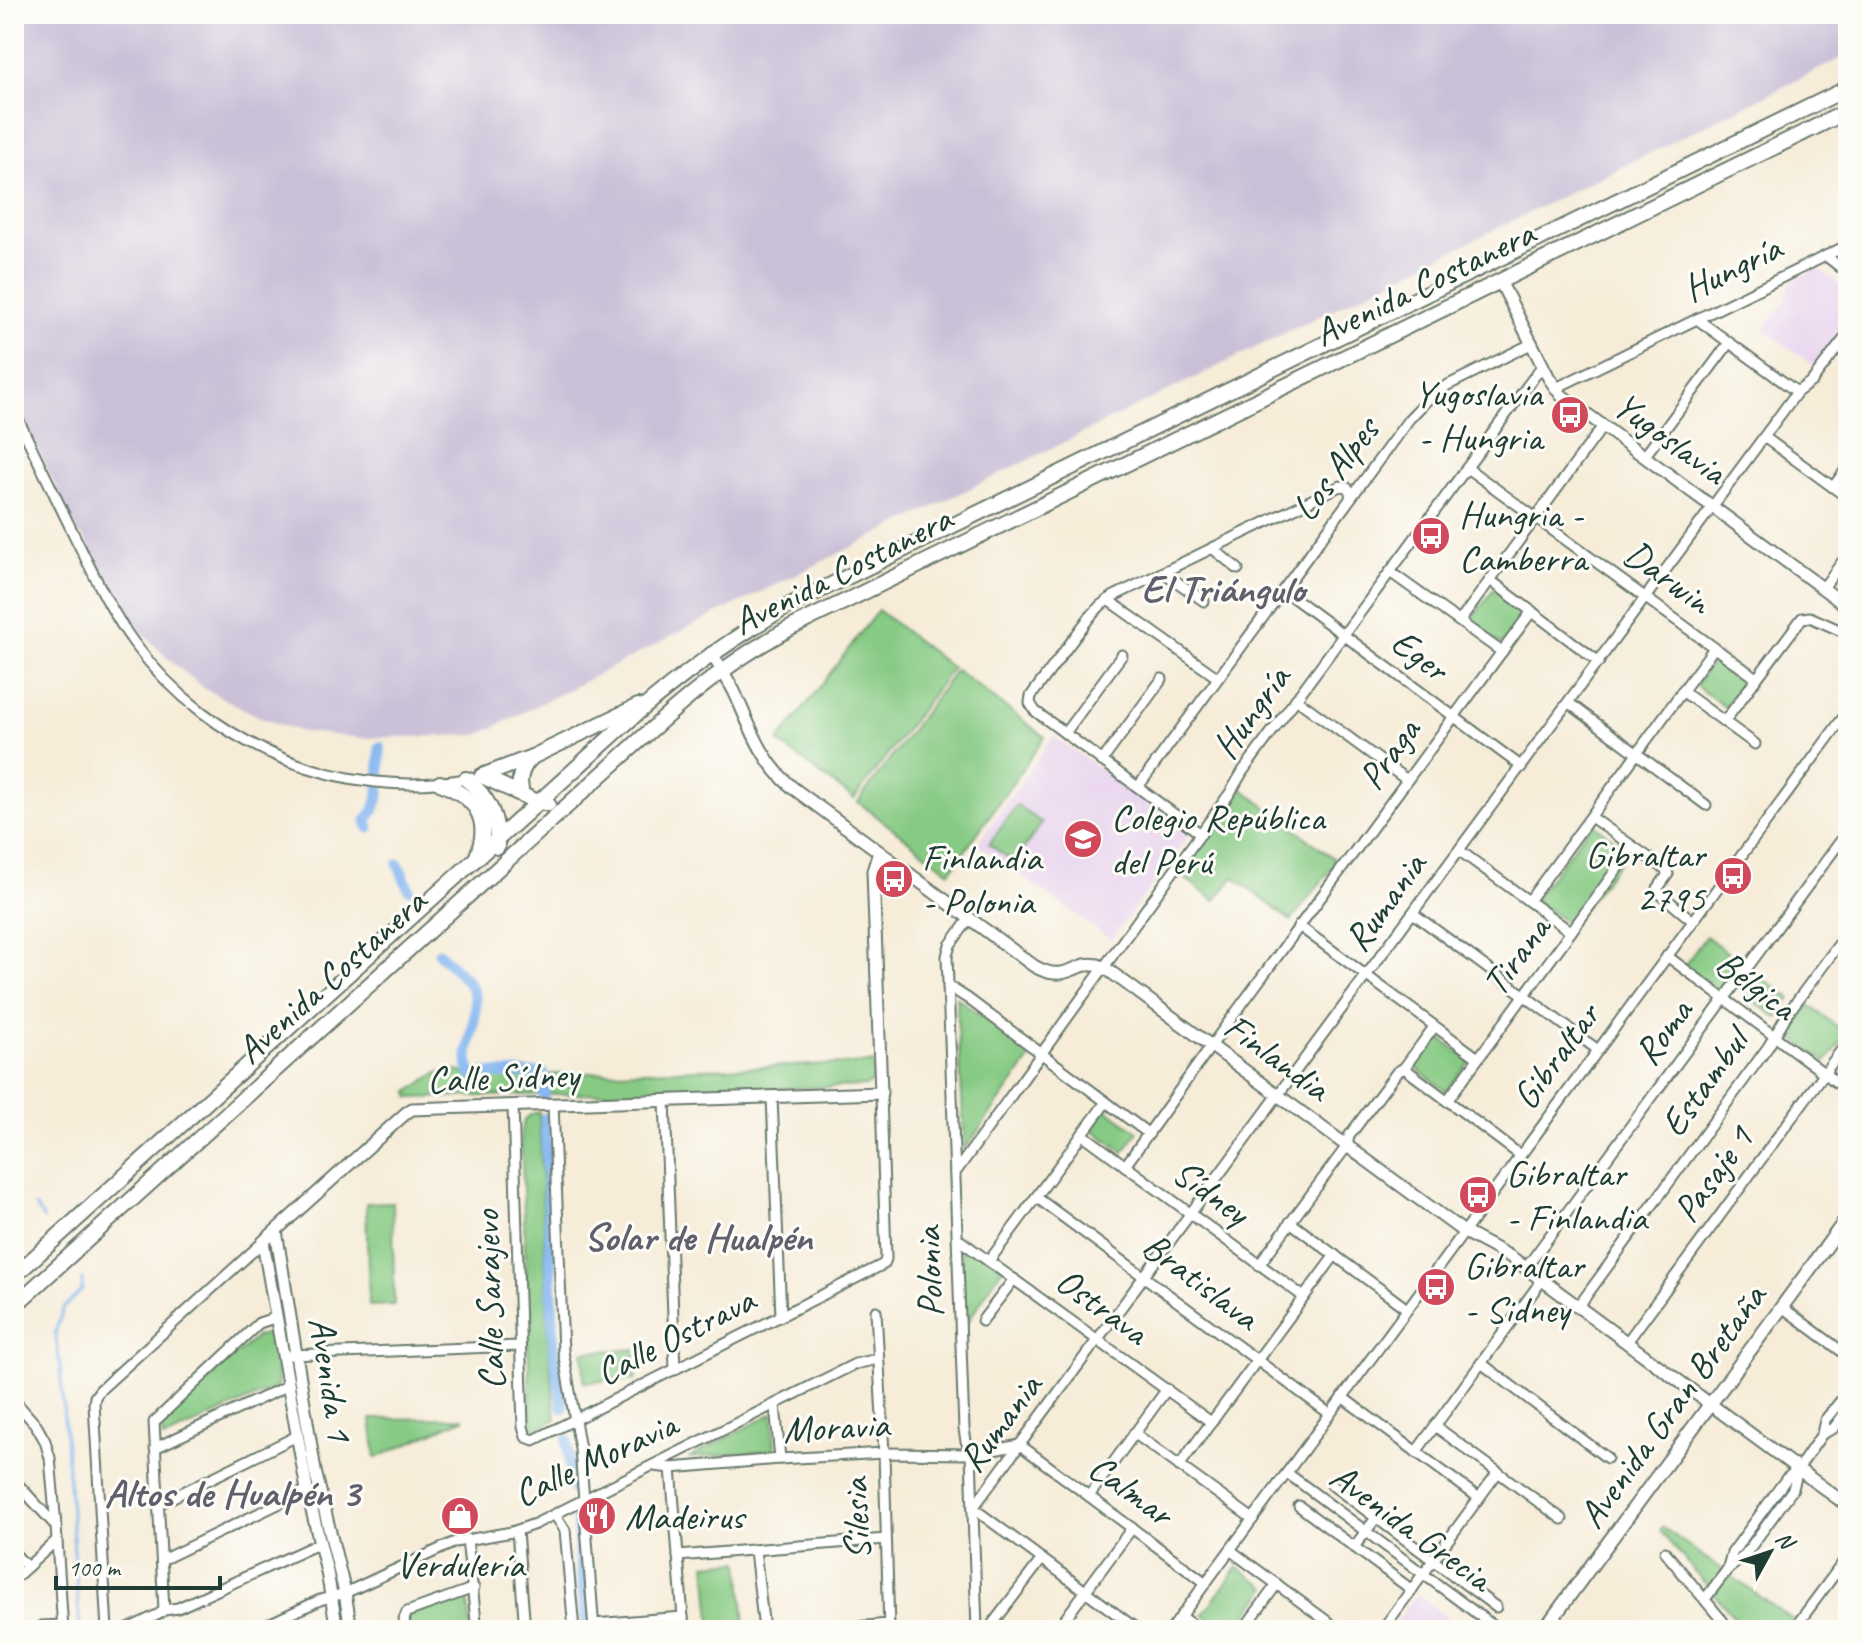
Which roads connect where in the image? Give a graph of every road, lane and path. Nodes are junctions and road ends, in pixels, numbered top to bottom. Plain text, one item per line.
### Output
1 (1848, 88) edge
2 (1848, 111) edge
3 (1848, 245) edge
4 (1826, 256) junction
5 (1848, 273) edge
6 (1500, 281) junction
7 (1697, 319) junction
8 (1848, 334) edge
9 (1729, 343) junction
10 (1531, 344) junction
11 (1542, 366) junction
12 (1556, 388) junction
13 (1797, 392) junction
14 (14, 411) edge
15 (1603, 426) junction
16 (1764, 437) junction
17 (1644, 457) junction
18 (1848, 467) edge
19 (1467, 468) junction
20 (1833, 487) junction
21 (1350, 498) junction
22 (1848, 498) edge
23 (1714, 507) junction
24 (1536, 518) junction
25 (1212, 548) junction
26 (1848, 554) edge
27 (1238, 569) dead end
28 (1163, 572) junction
29 (1390, 572) junction
30 (1490, 580) junction
31 (1823, 588) junction
32 (1283, 590) junction
33 (1646, 598) junction
34 (1108, 600) junction
35 (1204, 601) dead end
36 (1848, 607) edge
37 (1532, 611) junction
38 (1460, 621) junction
39 (1848, 634) edge
40 (1343, 635) junction
41 (1714, 648) junction
42 (1502, 652) junction
43 (711, 653) junction
44 (1122, 655) dead end
45 (1599, 662) junction
46 (723, 671) junction
47 (1218, 678) junction
48 (1756, 678) junction
49 (1162, 679) dead end
50 (1682, 691) junction
51 (655, 698) junction
52 (1296, 699) junction
53 (1569, 703) junction
54 (1848, 711) edge
55 (1454, 717) junction
56 (1724, 722) junction
57 (1065, 733) junction
58 (1755, 744) dead end
59 (1637, 753) junction
60 (532, 757) junction
61 (1102, 761) junction
62 (1522, 767) junction
63 (482, 776) junction
64 (466, 779) junction
65 (1407, 780) junction
66 (440, 783) junction
67 (1138, 787) junction
68 (523, 796) junction
69 (575, 799) junction
70 (539, 802) junction
71 (1706, 805) dead end
72 (1591, 817) junction
73 (1848, 831) edge
74 (1201, 834) junction
75 (497, 840) junction
76 (1633, 847) junction
77 (1460, 851) junction
78 (879, 852) junction
79 (476, 860) junction
80 (487, 877) junction
81 (1529, 901) junction
82 (1414, 914) junction
83 (970, 918) junction
84 (1693, 921) junction
85 (1299, 926) junction
86 (1571, 932) junction
87 (1848, 932) edge
88 (1667, 956) junction
89 (1104, 967) junction
90 (1367, 977) junction
91 (948, 986) junction
92 (1524, 995) junction
93 (1724, 999) junction
94 (1434, 1027) junction
95 (1774, 1036) junction
96 (1848, 1041) edge
97 (1211, 1046) junction
98 (1598, 1050) junction
99 (1042, 1054) junction
100 (1478, 1058) junction
101 (1404, 1068) junction
102 (1824, 1074) junction
103 (1848, 1091) edge
104 (881, 1093) junction
105 (1279, 1096) junction
106 (772, 1097) junction
107 (665, 1100) junction
108 (1447, 1101) junction
109 (1106, 1102) junction
110 (553, 1104) junction
111 (513, 1105) junction
112 (1082, 1134) junction
113 (1149, 1134) junction
114 (1347, 1146) junction
115 (1520, 1155) junction
116 (1125, 1166) junction
117 (955, 1173) junction
118 (1036, 1197) junction
119 (1191, 1215) junction
120 (1848, 1217) edge
121 (1290, 1222) junction
122 (276, 1231) junction
123 (1464, 1232) junction
124 (958, 1239) junction
125 (263, 1242) junction
126 (1335, 1255) junction
127 (989, 1261) junction
128 (1259, 1265) junction
129 (1526, 1268) junction
130 (14, 1276) edge
131 (1145, 1277) junction
132 (1014, 1279) junction
133 (1542, 1280) junction
134 (1304, 1297) junction
135 (14, 1306) edge
136 (1578, 1307) junction
137 (1782, 1307) junction
138 (1407, 1309) junction
139 (876, 1311) dead end
140 (781, 1316) junction
141 (277, 1317) junction
142 (982, 1321) dead end
143 (1099, 1340) junction
144 (1627, 1342) junction
145 (520, 1346) junction
146 (290, 1355) junction
147 (1848, 1356) edge
148 (878, 1359) junction
149 (1257, 1360) junction
150 (1481, 1363) junction
151 (675, 1370) junction
152 (289, 1385) junction
153 (1167, 1389) junction
154 (1848, 1392) edge
155 (1342, 1397) junction
156 (14, 1400) edge
157 (1711, 1404) junction
158 (775, 1405) junction
159 (1848, 1409) edge
160 (1330, 1414) junction
161 (576, 1419) junction
162 (1211, 1422) junction
163 (1435, 1426) junction
164 (1134, 1433) junction
165 (1822, 1434) junction
166 (297, 1436) junction
167 (1020, 1445) junction
168 (155, 1448) junction
169 (1416, 1452) junction
170 (884, 1453) junction
171 (971, 1454) junction
172 (1607, 1458) dead end
173 (780, 1459) junction
174 (654, 1466) junction
175 (1179, 1466) junction
176 (671, 1468) junction
177 (1798, 1469) junction
178 (1498, 1472) junction
179 (1287, 1473) junction
180 (14, 1480) edge
181 (1332, 1485) dead end
182 (307, 1490) junction
183 (1089, 1496) junction
184 (1479, 1498) junction
185 (584, 1500) junction
186 (159, 1504) junction
187 (1299, 1506) dead end
188 (1848, 1506) edge
189 (973, 1508) junction
190 (555, 1515) junction
191 (1376, 1518) junction
192 (1253, 1519) junction
193 (1562, 1519) dead end
194 (56, 1526) junction
195 (1132, 1528) junction
196 (517, 1531) junction
197 (1366, 1531) junction
198 (467, 1539) junction
199 (886, 1539) junction
200 (57, 1540) junction
201 (320, 1543) junction
202 (1354, 1547) junction
203 (755, 1550) junction
204 (1230, 1550) junction
205 (1665, 1552) dead end
206 (14, 1553) edge
207 (678, 1556) junction
208 (1848, 1556) edge
209 (1042, 1559) junction
210 (162, 1560) junction
211 (1433, 1560) junction
212 (27, 1567) junction
213 (1423, 1574) junction
214 (14, 1579) edge
215 (1206, 1583) junction
216 (1277, 1584) junction
217 (474, 1588) junction
218 (1412, 1590) junction
219 (1086, 1591) junction
220 (345, 1593) junction
221 (1478, 1593) junction
222 (332, 1596) junction
223 (1705, 1599) junction
224 (1468, 1607) junction
225 (1496, 1607) dead end
226 (164, 1610) junction
227 (1181, 1616) junction
228 (683, 1617) junction
229 (1486, 1621) junction
230 (1723, 1621) junction
231 (63, 1627) edge
232 (594, 1627) edge
233 (889, 1627) edge
234 (35, 1630) edge
235 (107, 1630) edge
236 (126, 1630) edge
237 (256, 1630) edge
238 (337, 1630) edge
239 (351, 1630) edge
240 (406, 1630) edge
241 (477, 1630) edge
242 (525, 1630) edge
243 (574, 1630) edge
244 (684, 1630) edge
245 (764, 1630) edge
246 (821, 1630) edge
247 (977, 1630) edge
248 (988, 1630) edge
249 (1057, 1630) edge
250 (1138, 1630) edge
251 (1171, 1630) edge
252 (1200, 1630) edge
253 (1243, 1630) edge
254 (1339, 1630) edge
255 (1382, 1630) edge
256 (1479, 1630) edge
257 (1499, 1630) edge
258 (1544, 1630) edge
259 (1712, 1630) edge
260 (1730, 1630) edge
261 (1793, 1630) edge

1 - 43 main road, Avenida Costanera
2 - 6 main road, Avenida Costanera
3 - 4 street, Hungría
4 - 5 street
4 - 7 street, Hungría
6 - 10 street, Yugoslavia
6 - 46 main road, Avenida Costanera
7 - 9 street
7 - 12 street, Hungría
8 - 13 street, Rumania
9 - 13 street
9 - 17 street
10 - 11 street, Yugoslavia
10 - 21 street, Los Alpes
11 - 12 street, Yugoslavia
11 - 19 street, Hungría
12 - 15 street, Yugoslavia
13 - 16 street, Rumania
14 - 66 street
15 - 17 street, Yugoslavia
15 - 24 street
16 - 20 street
16 - 23 street, Rumania
17 - 23 street, Yugoslavia
18 - 20 street
19 - 24 street, Darwin
19 - 29 street, Hungría
20 - 22 street
21 - 25 street
21 - 32 street, Los Alpes
23 - 31 street, Yugoslavia
23 - 33 street, Rumania
24 - 30 street
24 - 33 street, Darwin
25 - 27 street
25 - 28 street
26 - 31 street
28 - 34 street
28 - 35 street
29 - 38 street
29 - 40 street, Hungría
30 - 37 street
30 - 38 street
31 - 36 street, Yugoslavia
32 - 40 street, Eger
32 - 47 street, Los Alpes
33 - 41 street, Darwin
33 - 45 street, Rumania
34 - 47 street
34 - 57 street
37 - 42 street, Praga
37 - 45 street
38 - 42 street
39 - 48 street
40 - 52 street, Hungría
40 - 55 street, Eger
41 - 48 street, Darwin
41 - 50 street, Tirana
42 - 55 street, Praga
43 - 46 street
43 - 51 main road, Avenida Costanera
44 - 57 street
45 - 53 street, Rumania
46 - 69 main road, Avenida Costanera
46 - 78 street
47 - 67 street, Los Alpes
48 - 56 street
49 - 61 street
50 - 56 street
50 - 59 street, Tirana
51 - 60 main road
51 - 70 main road, Avenida Costanera
52 - 65 street
52 - 74 street, Hungría
53 - 59 street
53 - 62 street, Rumania
54 - 84 street, Gibraltar
55 - 62 street, Eger
55 - 65 street, Praga
56 - 58 street
57 - 61 street
59 - 71 street
59 - 72 street, Tirana
60 - 63 main road
60 - 68 main road
61 - 67 street
62 - 77 street, Rumania
63 - 64 street
63 - 68 main road
64 - 66 street
64 - 75 main road
65 - 85 street, Praga
66 - 79 main road
67 - 74 street
68 - 70 main road
69 - 70 main road
69 - 80 main road, Avenida Costanera
70 - 75 main road, Avenida Costanera
72 - 76 street
72 - 81 street, Tirana
73 - 93 street, Roma
74 - 89 street, Hungría
75 - 79 main road, Avenida Costanera
75 - 80 main road
76 - 84 street
76 - 86 street, Tirana
77 - 81 street
77 - 82 street, Rumania
78 - 83 street
78 - 104 street
79 - 130 main road, Avenida Costanera
80 - 135 main road, Avenida Costanera
81 - 86 street
82 - 90 street, Rumania
82 - 92 street
83 - 89 street
83 - 91 street, Polonia
84 - 88 street, Gibraltar
85 - 90 street
85 - 97 street, Praga
86 - 92 street, Tirana
87 - 95 street, Estambul
88 - 93 street, Bélgica
88 - 98 street, Gibraltar
89 - 97 street, Finlandia
89 - 99 street, Hungría
90 - 94 street
90 - 105 street, Rumania
91 - 99 street, Sídney
91 - 117 street, Polonia
92 - 98 street
92 - 100 street, Tirana
93 - 95 street, Bélgica
93 - 129 street, Roma
94 - 100 street
94 - 101 street
95 - 102 street, Bélgica
95 - 136 street, Estambul
96 - 102 street, Pasaje 1
97 - 105 street, Finlandia
97 - 113 street, Praga
98 - 115 street, Gibraltar
99 - 109 street, Sídney
99 - 117 street, Hungría
100 - 108 street, Tirana
101 - 108 street
101 - 114 street
102 - 103 street, Bélgica
102 - 144 street, Pasaje 1
104 - 106 street, Calle Sídney
104 - 140 street, Calle Ostrava
105 - 114 street, Finlandia
105 - 119 street, Rumania
106 - 107 street, Calle Sídney
106 - 140 street
107 - 110 street, Calle Sídney
107 - 151 street
108 - 115 street
109 - 112 street
109 - 113 street, Sídney
110 - 111 street, Calle Sídney
110 - 161 street, Calle Sarajevo
111 - 122 street, Calle Sídney
111 - 145 street, Calle Sarajevo
112 - 116 street, Sídney
112 - 118 street
113 - 116 street, Praga
114 - 121 street
114 - 123 street, Finlandia
115 - 123 street, Gibraltar
116 - 119 street, Sídney
117 - 124 street, Polonia
118 - 127 street
118 - 131 street, Bratislava
119 - 128 street, Sídney
119 - 131 street, Rumania
120 - 137 main road, Avenida Gran Bretaña
121 - 126 street, Sídney
121 - 128 street
122 - 125 street, Calle Sídney
122 - 146 street, Avenida 1
123 - 129 street, Finlandia
123 - 138 street, Gibraltar
124 - 127 street, Ostrava
124 - 171 street, Polonia
125 - 141 street, Avenida 1
125 - 235 street, Calle Sídney
126 - 134 street
126 - 138 street, Sídney
127 - 132 street, Ostrava
128 - 134 street, Sídney
129 - 133 street, Finlandia
131 - 143 street, Rumania
131 - 149 street, Bratislava
132 - 142 street
132 - 143 street, Ostrava
133 - 136 street, Finlandia
133 - 150 street
134 - 149 street
136 - 144 street, Finlandia
137 - 147 street
137 - 157 main road, Avenida Gran Bretaña
138 - 155 street, Gibraltar
139 - 148 street, Silesia
140 - 151 street, Calle Ostrava
141 - 146 street, Avenida 1
141 - 168 street
143 - 153 street, Ostrava
143 - 167 street, Rumania
144 - 157 street, Finlandia
145 - 146 street
145 - 161 street, Calle Sarajevo
146 - 152 street, Avenida 1
146 - 220 street, Avenida 1
148 - 158 street, Calle Moravia
148 - 170 street, Silesia
149 - 160 street, Bratislava
149 - 162 street
150 - 163 street
150 - 172 street
151 - 161 street, Calle Ostrava
152 - 166 street, Avenida 1
152 - 168 street
153 - 162 street, Ostrava
153 - 164 street
154 - 165 street
155 - 160 street, Gibraltar
155 - 169 street
156 - 194 street
157 - 177 street, Finlandia
157 - 258 main road, Avenida Gran Bretaña
158 - 173 street
158 - 174 street, Calle Moravia
159 - 165 street
160 - 179 street, Gibraltar
161 - 185 street, Calle Sarajevo
162 - 175 street
163 - 169 street
163 - 178 street
164 - 175 street
164 - 183 street
165 - 177 street
166 - 182 street, Avenida 1
166 - 186 street
167 - 171 street, Moravia
167 - 183 street, Calmar
167 - 189 street, Rumania
168 - 186 street
169 - 184 street
170 - 171 street, Moravia
170 - 173 street, Moravia
170 - 199 street, Silesia
171 - 189 street, Polonia
173 - 176 street, Moravia
174 - 176 street, Moravia
174 - 185 street, Calle Moravia
175 - 192 street
176 - 207 street
177 - 188 street, Finlandia
177 - 223 street
178 - 184 street
178 - 193 street
179 - 192 street, Gibraltar
179 - 197 street, Avenida Grecia
180 - 194 street
181 - 191 street
182 - 201 street, Avenida 1
182 - 210 street
183 - 195 street, Calmar
184 - 211 street
185 - 190 street, Calle Moravia
185 - 232 street, Calle Sarajevo
186 - 210 street
187 - 202 street
189 - 209 street
189 - 247 street, Polonia
190 - 196 street, Calle Moravia
190 - 243 street
191 - 197 street
191 - 211 street
192 - 204 street, Gibraltar
194 - 200 street
195 - 215 street, Calmar
195 - 219 street
196 - 198 street, Calle Moravia
196 - 242 street
197 - 202 street
197 - 213 street, Avenida Grecia
198 - 217 street
198 - 220 street, Calle Moravia
199 - 203 street
199 - 233 street, Silesia
200 - 212 street
200 - 231 street
201 - 222 street, Avenida 1
201 - 226 street
202 - 218 street
203 - 207 street
203 - 245 street
204 - 215 street, Gibraltar
204 - 216 street
205 - 223 street
206 - 212 street
207 - 228 street
208 - 261 street
209 - 219 street
209 - 248 street
210 - 226 street
211 - 213 street
211 - 221 street
212 - 214 street
213 - 218 street
213 - 224 street, Avenida Grecia
215 - 227 street, Gibraltar
216 - 253 street
216 - 254 street
217 - 240 street
217 - 241 street
218 - 255 street
219 - 249 street
219 - 250 street
220 - 222 street, Calle Moravia
220 - 239 street, Avenida 1
221 - 224 street
221 - 225 street
222 - 237 street
222 - 238 street, Avenida 1
223 - 230 street
224 - 229 street, Avenida Grecia
226 - 236 street
227 - 251 street, Gibraltar
227 - 252 street
228 - 232 street
228 - 244 street
229 - 256 street
229 - 257 street, Avenida Grecia
230 - 259 street
230 - 260 street
231 - 234 street
233 - 246 street

